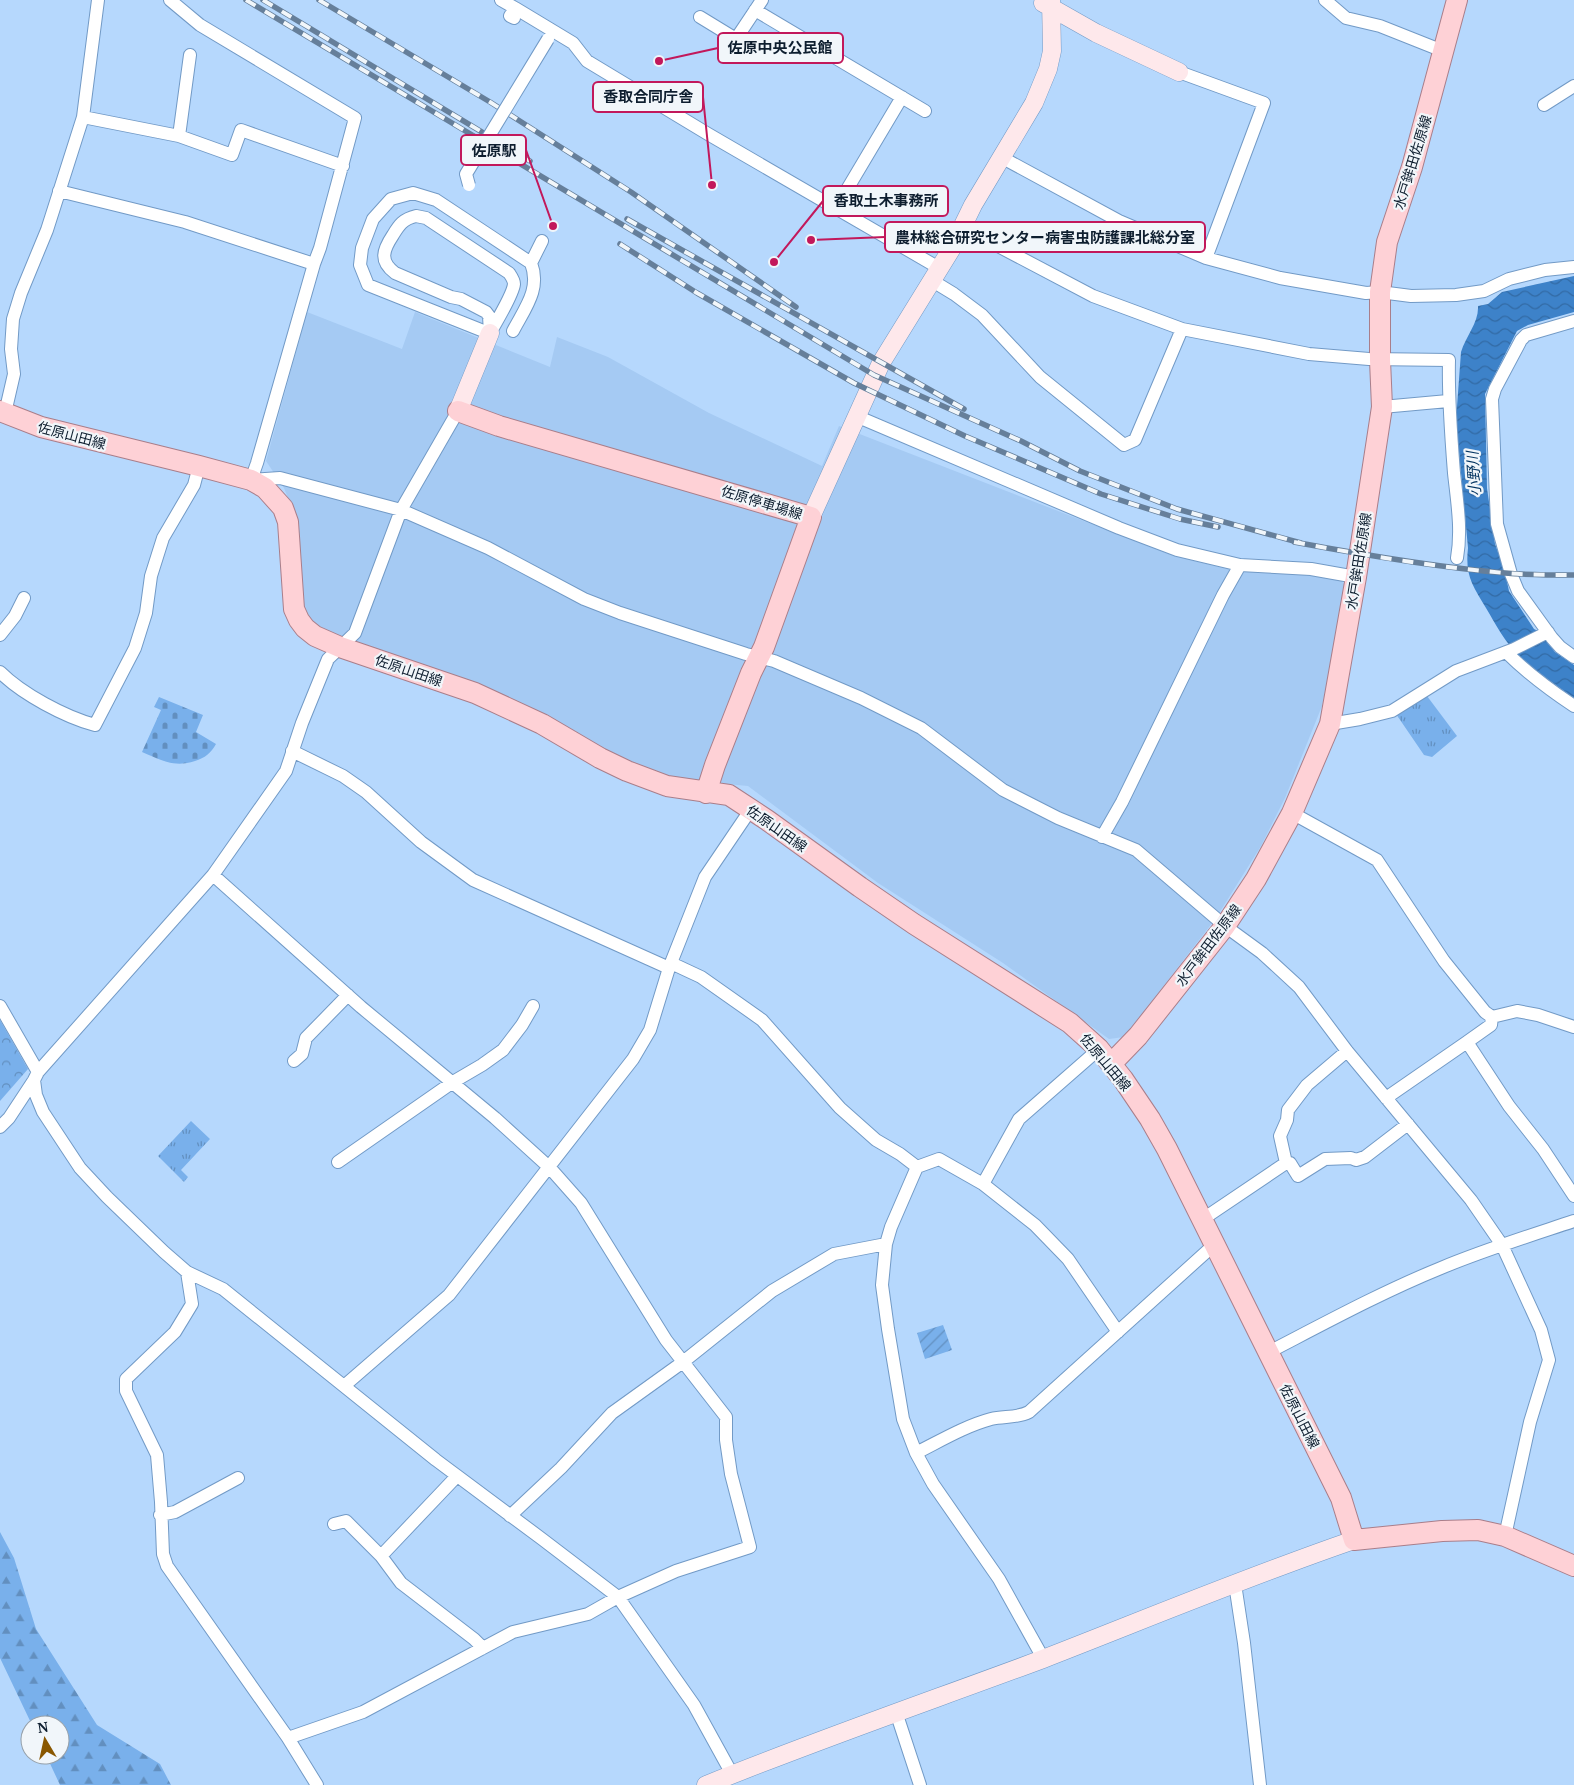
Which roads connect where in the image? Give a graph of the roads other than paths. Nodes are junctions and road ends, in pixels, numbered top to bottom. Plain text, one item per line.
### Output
1 (98, 0) edge
2 (170, 0) edge
3 (501, 0) edge
4 (1325, 0) edge
5 (1457, 0) edge
6 (1047, 2) edge
7 (758, 5) edge
8 (700, 17) dead end
9 (548, 39) dead end
10 (1444, 51) junction
11 (190, 55) dead end
12 (1179, 72) joint
13 (1574, 86) edge
14 (902, 98) junction
15 (1544, 105) dead end
16 (925, 111) dead end
17 (83, 117) junction
18 (179, 136) junction
19 (1000, 157) junction
20 (342, 166) junction
21 (469, 185) dead end
22 (59, 191) junction
23 (836, 208) junction
24 (962, 227) junction
25 (542, 241) dead end
26 (1206, 258) junction
27 (531, 263) junction
28 (314, 264) junction
29 (1574, 267) edge
30 (935, 274) junction
31 (1380, 292) junction
32 (507, 300) junction
33 (474, 305) junction
34 (1574, 321) edge
35 (1182, 328) junction
36 (513, 331) dead end
37 (486, 332) junction
38 (1380, 360) junction
39 (1448, 401) junction
40 (1382, 407) junction
41 (458, 411) junction
42 (3, 412) edge
43 (856, 416) junction
44 (199, 466) junction
45 (250, 480) junction
46 (401, 510) junction
47 (811, 517) junction
48 (1457, 558) dead end
49 (1240, 565) junction
50 (1356, 576) junction
51 (24, 598) dead end
52 (1545, 634) junction
53 (0, 635) edge
54 (340, 647) junction
55 (1510, 651) junction
56 (759, 657) junction
57 (1574, 657) edge
58 (0, 672) edge
59 (1574, 706) edge
60 (1330, 724) junction
61 (292, 751) junction
62 (706, 793) junction
63 (751, 810) junction
64 (1292, 813) junction
65 (1102, 837) junction
66 (214, 875) junction
67 (1225, 926) junction
68 (670, 966) junction
69 (348, 995) junction
70 (0, 1006) edge
71 (533, 1006) dead end
72 (1492, 1017) junction
73 (1574, 1027) edge
74 (1467, 1042) junction
75 (1347, 1050) junction
76 (1105, 1056) junction
77 (294, 1061) dead end
78 (36, 1076) junction
79 (453, 1082) junction
80 (1386, 1098) junction
81 (1408, 1124) junction
82 (0, 1127) edge
83 (338, 1162) dead end
84 (1286, 1163) junction
85 (917, 1167) junction
86 (550, 1168) junction
87 (983, 1184) junction
88 (1574, 1196) edge
89 (1202, 1219) junction
90 (1574, 1221) edge
91 (886, 1244) junction
92 (1215, 1244) junction
93 (1502, 1245) junction
94 (187, 1272) junction
95 (1118, 1332) junction
96 (1269, 1352) junction
97 (683, 1362) junction
98 (344, 1386) junction
99 (916, 1453) junction
100 (457, 1476) junction
101 (238, 1478) dead end
102 (160, 1515) junction
103 (510, 1516) junction
104 (334, 1524) dead end
105 (1505, 1536) junction
106 (1354, 1540) junction
107 (381, 1556) junction
108 (1574, 1566) edge
109 (1235, 1584) junction
110 (618, 1598) junction
111 (483, 1648) junction
112 (1043, 1658) junction
113 (896, 1712) junction
114 (288, 1738) junction
115 (732, 1774) junction
116 (317, 1785) edge
117 (706, 1785) edge
118 (920, 1785) edge
119 (1260, 1785) edge

1 - 17 street
2 - 20 street
3 - 23 street
4 - 10 street
5 - 10 main road, 水戸鉾田佐原線
6 - 12 street
6 - 19 street
7 - 8 street
7 - 14 street
9 - 21 street, bridge
10 - 31 main road, 水戸鉾田佐原線
11 - 18 street
12 - 26 street
13 - 15 street
14 - 16 street
14 - 23 street
17 - 18 street
17 - 22 street
18 - 20 street
19 - 24 street
19 - 26 street
20 - 28 street
22 - 28 street
22 - 42 street
23 - 30 street
24 - 30 street
24 - 35 street
25 - 27 street
26 - 31 street
27 - 36 street
27 - 37 street
28 - 45 street
29 - 31 street
30 - 35 street
30 - 43 street
31 - 38 main road, 水戸鉾田佐原線
32 - 33 street
32 - 33 street
32 - 37 street
33 - 37 street
34 - 52 street
35 - 38 street
37 - 41 street
38 - 39 street
38 - 40 main road, 水戸鉾田佐原線
39 - 40 street
39 - 48 street
40 - 50 main road, 水戸鉾田佐原線
41 - 46 street
41 - 47 main road, 佐原停車場線
42 - 44 main road, 佐原山田線
43 - 47 street
43 - 49 street
44 - 45 main road, 佐原山田線
44 - 58 street
45 - 46 street
45 - 54 main road, 佐原山田線
46 - 54 street
46 - 56 street
47 - 56 main road, 佐原停車場線
49 - 50 street
49 - 65 street
50 - 60 main road, 水戸鉾田佐原線
51 - 53 street
52 - 55 street
52 - 57 street
54 - 61 street
54 - 62 main road, 佐原山田線
55 - 59 street
55 - 60 street
56 - 62 main road, 佐原停車場線
56 - 65 street
60 - 64 main road, 水戸鉾田佐原線
61 - 66 street
61 - 68 street
62 - 63 main road, 佐原山田線
63 - 68 street
63 - 76 main road, 佐原山田線
64 - 67 main road, 水戸鉾田佐原線
64 - 72 street
65 - 67 street
66 - 69 street
66 - 78 street
67 - 75 street
67 - 76 main road, 水戸鉾田佐原線
68 - 85 street
68 - 86 street
69 - 77 street
69 - 79 street
70 - 78 street
71 - 79 street
72 - 73 street
72 - 74 street
74 - 80 street
74 - 88 street
75 - 80 street
75 - 84 street
76 - 87 street
76 - 89 main road, 佐原山田線
78 - 82 street
78 - 94 street
79 - 83 street
79 - 86 street
80 - 81 street
81 - 84 street
81 - 93 street
84 - 89 street
85 - 87 street
85 - 91 street
86 - 97 street
86 - 98 street
87 - 95 street
89 - 92 main road, 佐原山田線
90 - 93 street
91 - 97 street
91 - 99 street
92 - 95 street
92 - 96 main road, 佐原山田線
93 - 96 street
93 - 105 street
94 - 98 street
94 - 102 street
95 - 99 street
96 - 106 main road, 佐原山田線
97 - 103 street
97 - 110 street
98 - 100 street
99 - 112 street
100 - 103 street
100 - 107 street
101 - 102 street
102 - 114 street
103 - 110 street
104 - 107 street
105 - 106 main road
105 - 108 main road
106 - 109 street
107 - 111 street
109 - 112 street
109 - 119 street
110 - 111 street
110 - 115 street
111 - 114 street
112 - 113 street
113 - 115 street
113 - 118 street
114 - 116 street
115 - 117 street

